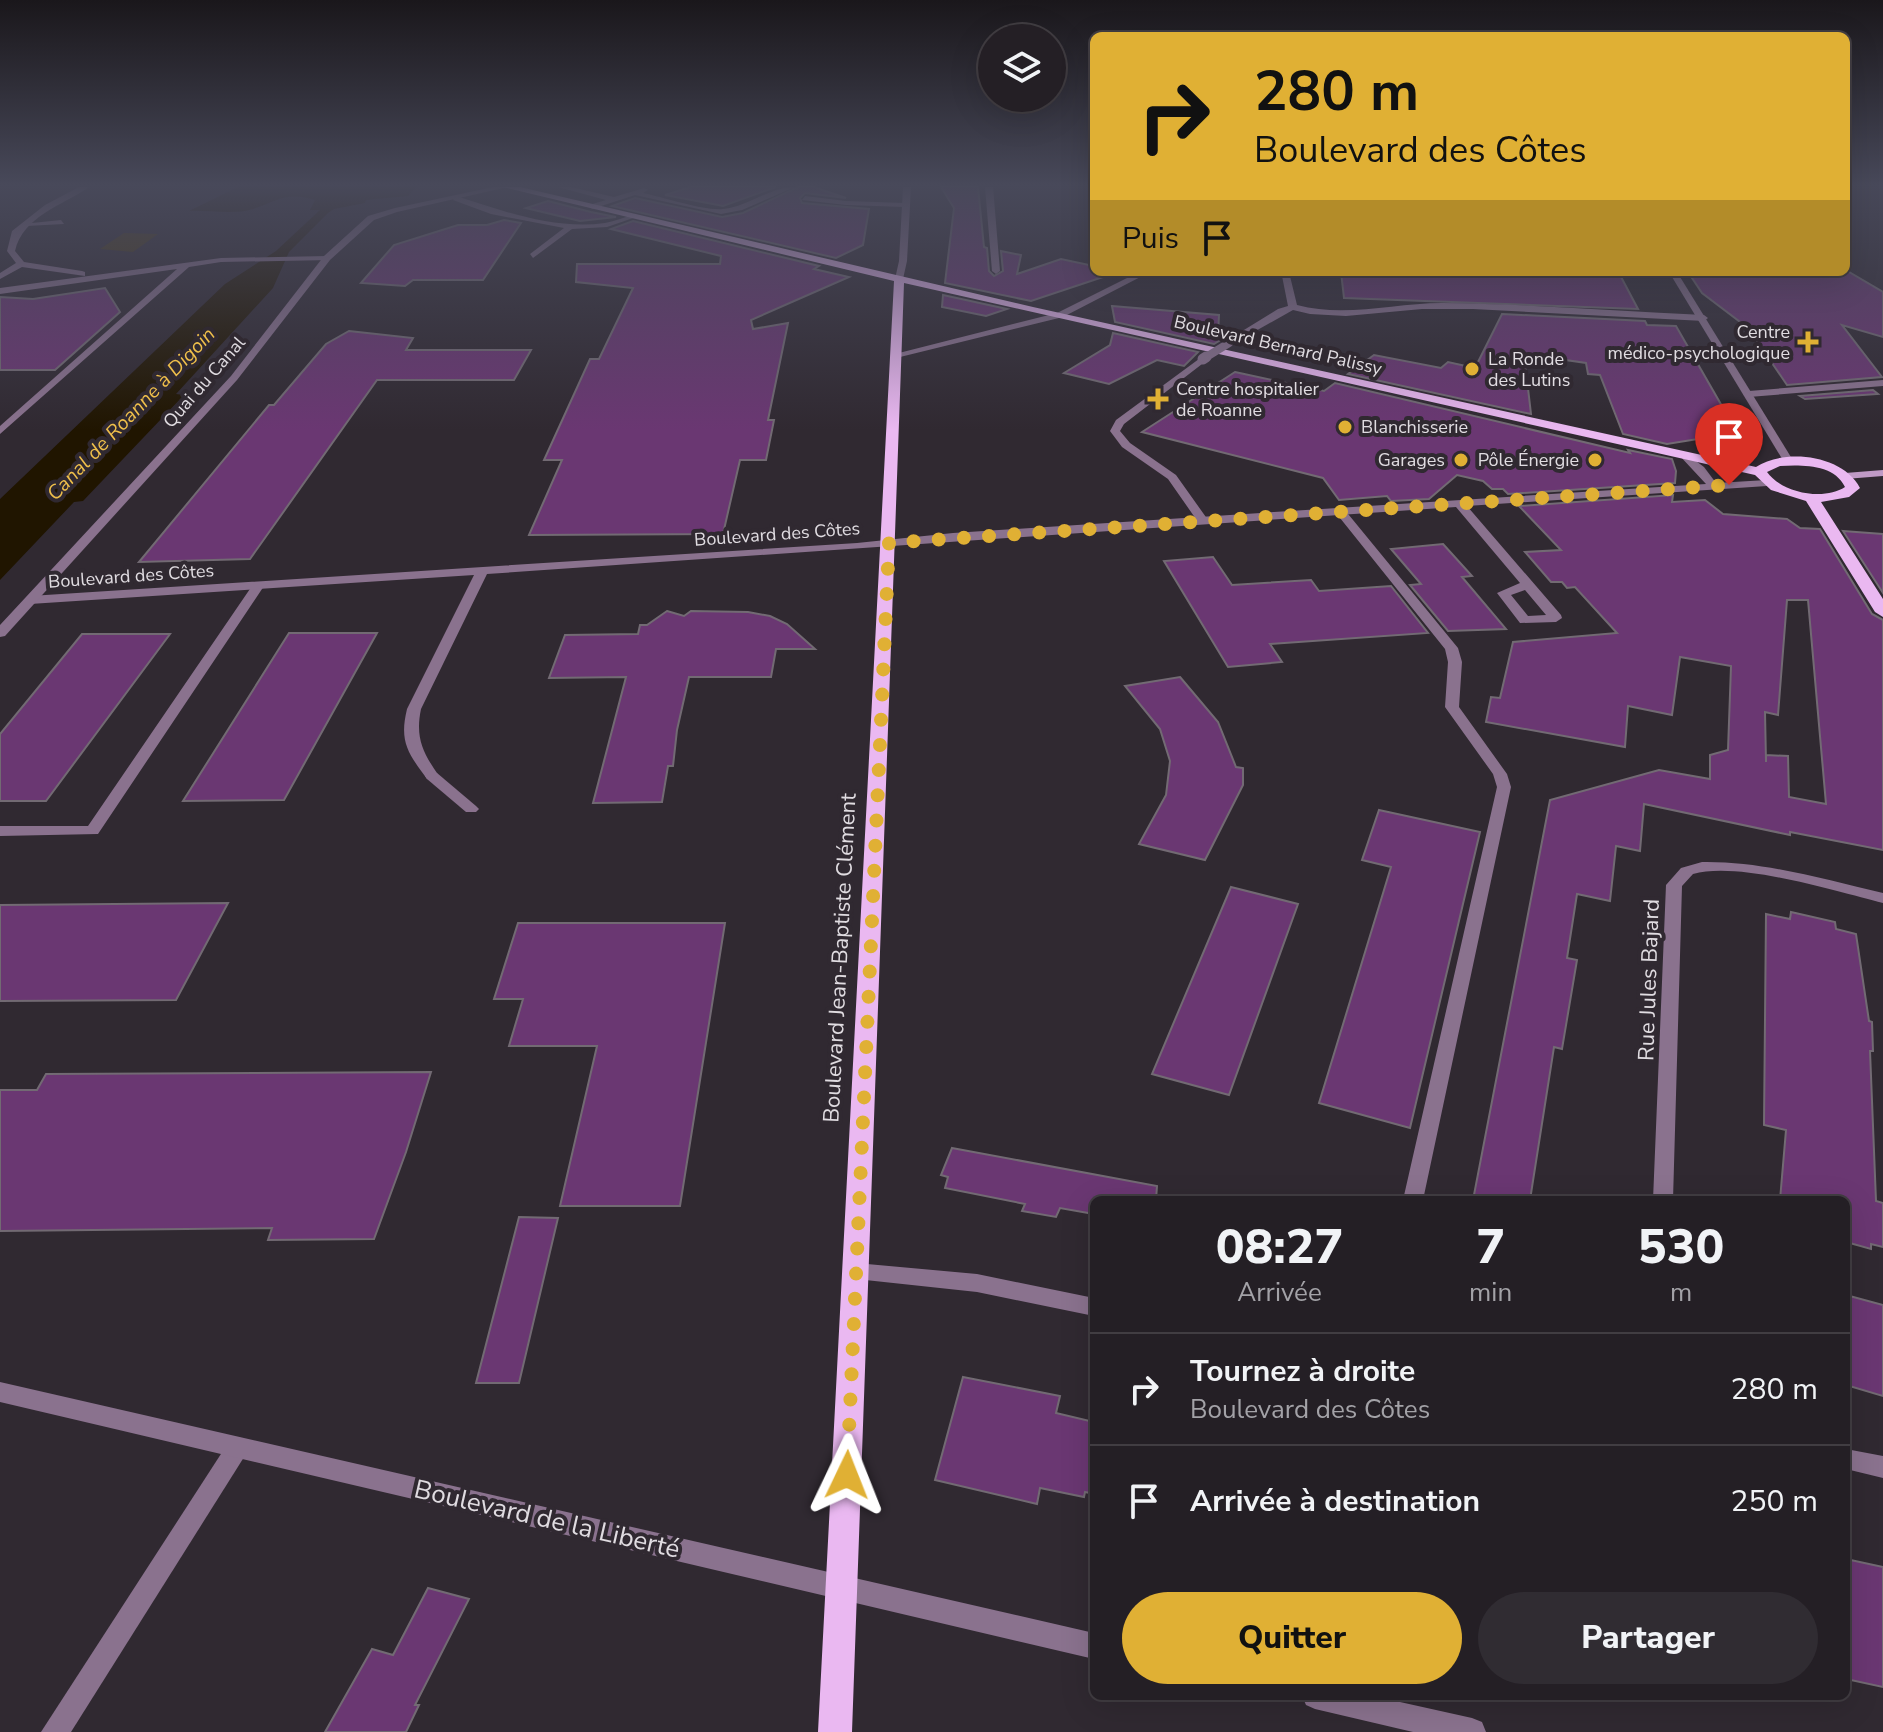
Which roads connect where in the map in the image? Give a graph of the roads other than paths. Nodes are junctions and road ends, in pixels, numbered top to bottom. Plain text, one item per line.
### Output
1 (43, 268) edge
2 (160, 268) edge
3 (183, 268) edge
4 (319, 268) edge
5 (852, 268) edge
6 (901, 268) edge
7 (996, 268) edge
8 (996, 271) dead end
9 (1138, 276) edge
10 (1286, 276) edge
11 (1676, 276) edge
12 (95, 277) junction
13 (899, 279) junction
14 (0, 291) edge
15 (1293, 307) junction
16 (1060, 315) junction
17 (1704, 318) junction
18 (896, 355) junction
19 (1883, 383) edge
20 (1749, 394) junction
21 (0, 431) edge
22 (1684, 455) junction
23 (1789, 462) junction
24 (1883, 473) edge
25 (1845, 476) junction
26 (1763, 477) junction
27 (1713, 486) junction
28 (1811, 497) junction
29 (1459, 504) junction
30 (1340, 511) junction
31 (1202, 520) junction
32 (889, 543) junction
33 (482, 572) junction
34 (1528, 585) dead end
35 (258, 586) junction
36 (30, 600) junction
37 (1883, 612) edge
38 (0, 633) edge
39 (471, 809) dead end
40 (0, 831) edge
41 (1883, 898) edge
42 (1414, 1196) edge
43 (1663, 1196) edge
44 (856, 1271) junction
45 (1090, 1306) edge
46 (0, 1392) edge
47 (238, 1447) junction
48 (1850, 1460) edge
49 (1883, 1467) edge
50 (840, 1587) junction
51 (1090, 1645) edge
52 (1332, 1700) edge
53 (55, 1732) edge
54 (835, 1732) edge
55 (1472, 1732) edge

1 - 12 street
2 - 12 street
3 - 21 street
4 - 36 street, Quai du Canal
5 - 13 main road, Boulevard Bernard Palissy
6 - 13 street, Boulevard Jean-Baptiste Clément
7 - 8 street
9 - 16 street
10 - 15 street
11 - 17 street
12 - 14 street
13 - 16 main road, Boulevard Bernard Palissy
13 - 18 main road, Boulevard Jean-Baptiste Clément
15 - 17 street
15 - 31 street, bridge
16 - 18 street
16 - 22 main road, Boulevard Bernard Palissy
17 - 20 street
18 - 32 main road, Boulevard Jean-Baptiste Clément
19 - 20 street
20 - 23 street
22 - 26 main road, Boulevard Bernard Palissy
22 - 27 street
23 - 25 main road
23 - 26 main road
24 - 25 main road
25 - 28 main road
26 - 27 street, Boulevard des Côtes
26 - 28 main road, Boulevard Bernard Palissy
27 - 29 street, Boulevard des Côtes
28 - 37 main road
29 - 30 street, Boulevard des Côtes
29 - 34 street
30 - 31 street, Boulevard des Côtes
30 - 42 street
31 - 32 street, Boulevard des Côtes
32 - 33 street, Boulevard des Côtes
32 - 44 main road, Boulevard Jean-Baptiste Clément
33 - 35 street, Boulevard des Côtes
33 - 39 street
35 - 36 street, Boulevard des Côtes
35 - 40 street
36 - 38 street, Quai du Canal
41 - 43 street, Rue Jules Bajard
44 - 45 street
44 - 50 main road, Boulevard Jean-Baptiste Clément
46 - 47 street, Boulevard de la Liberté
47 - 50 street, Boulevard de la Liberté
47 - 53 street
48 - 49 street
50 - 51 street, Boulevard de la Liberté
50 - 54 main road, Boulevard Jean-Baptiste Clément
52 - 55 street

